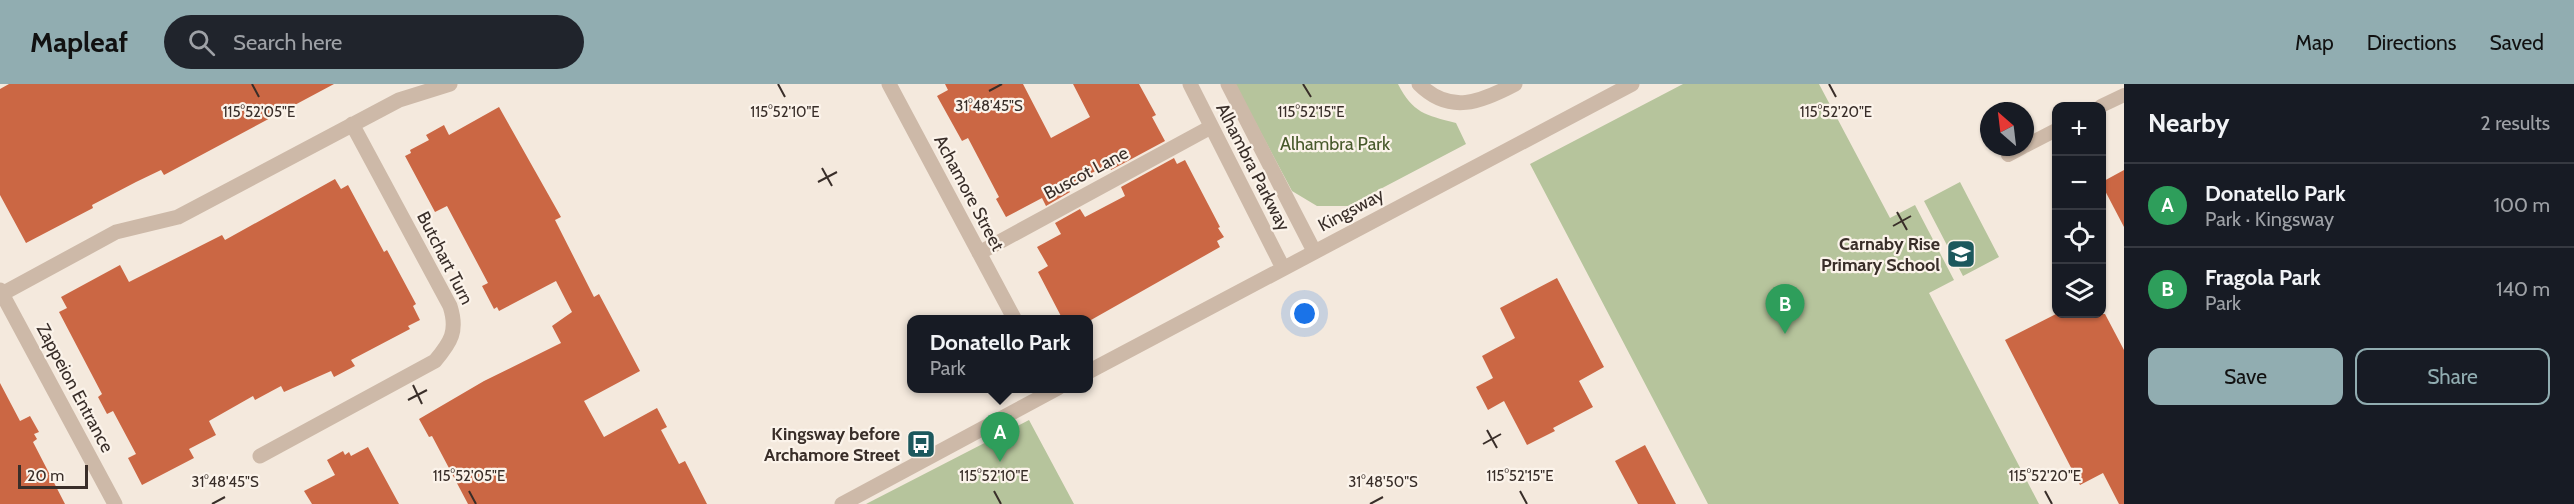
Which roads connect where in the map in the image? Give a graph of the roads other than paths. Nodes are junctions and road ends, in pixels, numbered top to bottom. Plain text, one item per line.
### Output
1 (450, 84) edge
2 (889, 84) edge
3 (1190, 84) edge
4 (1228, 84) edge
5 (1419, 84) edge
6 (1515, 84) edge
7 (1632, 84) edge
8 (2124, 95) edge
9 (2106, 104) edge
10 (352, 124) junction
11 (1210, 127) junction
12 (2052, 132) edge
13 (2034, 142) edge
14 (1314, 251) junction
15 (979, 253) junction
16 (1283, 268) junction
17 (1, 292) edge
18 (1012, 315) edge
19 (1093, 370) edge
20 (1048, 393) edge
21 (260, 456) dead end
22 (115, 504) edge
23 (843, 504) edge

1 - 10 street
2 - 15 street, Achamore Street
3 - 11 street, Alhambra Parkway
4 - 14 street, Alhambra Parkway
5 - 6 street
7 - 14 street, Kingsway
8 - 9 lane
10 - 17 street
10 - 21 street, Butchart Turn
11 - 15 street, Buscot Lane
11 - 16 street, Alhambra Parkway
12 - 13 lane
14 - 16 street, Kingsway
15 - 18 street, Achamore Street
16 - 19 street, Kingsway
17 - 22 street, Zappeion Entrance
20 - 23 street

